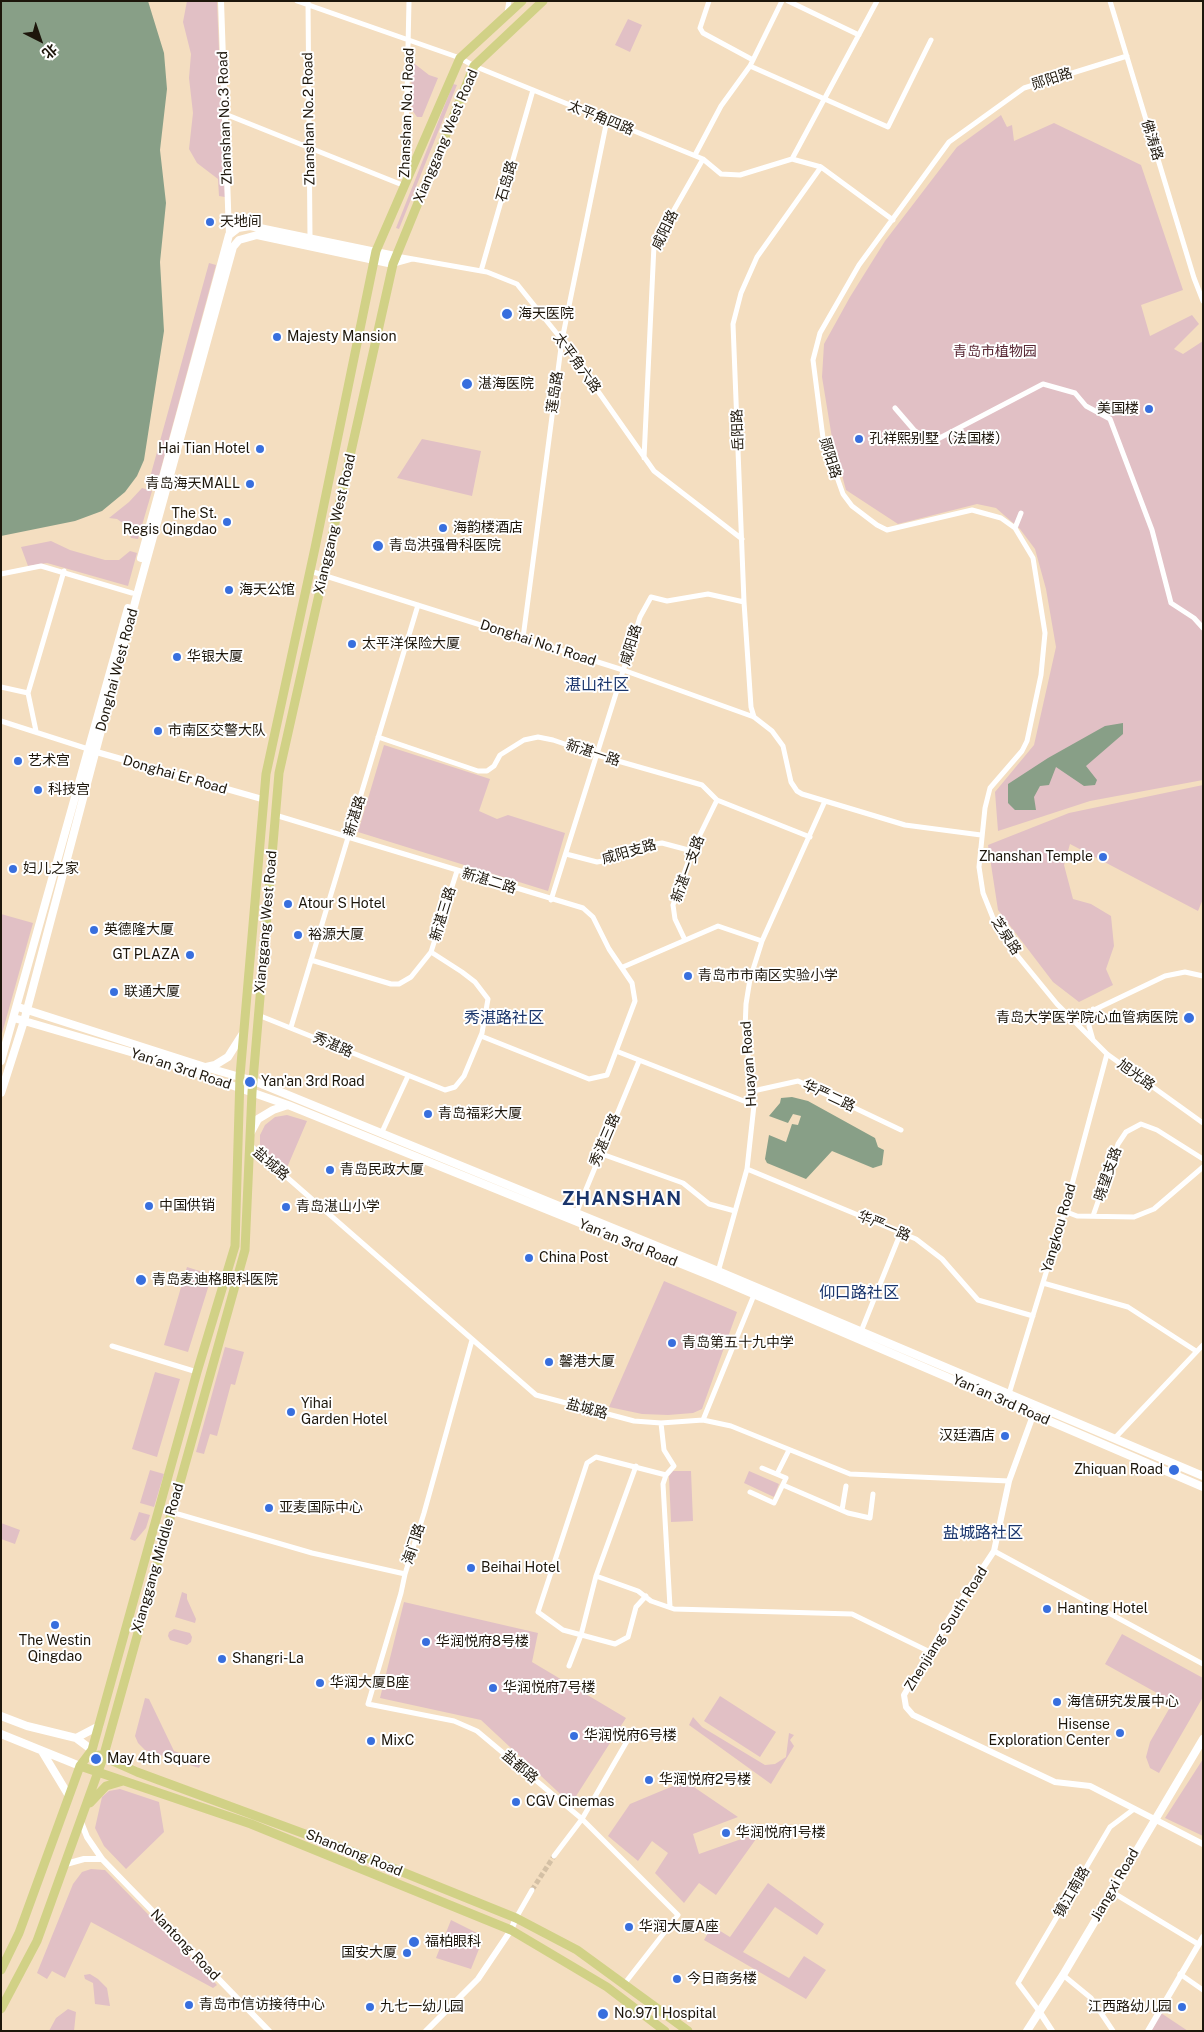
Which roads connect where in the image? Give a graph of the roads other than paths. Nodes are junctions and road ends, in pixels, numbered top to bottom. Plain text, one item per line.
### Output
1 (221, 1) edge
2 (297, 1) edge
3 (409, 1) edge
4 (509, 1) edge
5 (522, 1) edge
6 (543, 1) edge
7 (710, 1) edge
8 (782, 1) edge
9 (788, 1) edge
10 (878, 1) edge
11 (1110, 1) edge
12 (308, 3) edge
13 (507, 15) junction
14 (859, 35) junction
15 (409, 39) junction
16 (931, 40) dead end
17 (1127, 56) junction
18 (460, 58) junction
19 (752, 63) junction
20 (474, 66) junction
21 (533, 90) junction
22 (824, 99) junction
23 (225, 114) junction
24 (607, 120) junction
25 (310, 148) junction
26 (695, 156) junction
27 (704, 159) junction
28 (792, 159) junction
29 (822, 167) junction
30 (404, 186) junction
31 (893, 220) junction
32 (229, 235) junction
33 (310, 238) junction
34 (375, 255) junction
35 (394, 260) junction
36 (481, 271) junction
37 (1203, 301) edge
38 (562, 340) junction
39 (895, 408) dead end
40 (644, 458) junction
41 (1021, 514) dead end
42 (1015, 528) junction
43 (742, 540) junction
44 (64, 571) junction
45 (310, 571) junction
46 (1, 574) edge
47 (324, 574) junction
48 (132, 593) junction
49 (744, 602) junction
50 (418, 605) junction
51 (1203, 628) edge
52 (522, 638) junction
53 (623, 670) junction
54 (1, 687) edge
55 (28, 693) junction
56 (754, 717) junction
57 (1, 720) edge
58 (36, 731) junction
59 (378, 737) junction
60 (92, 751) junction
61 (597, 755) junction
62 (262, 799) junction
63 (717, 800) junction
64 (826, 801) junction
65 (274, 815) junction
66 (981, 834) junction
67 (810, 837) junction
68 (348, 838) junction
69 (692, 851) junction
70 (566, 854) junction
71 (456, 871) junction
72 (551, 900) junction
73 (685, 940) junction
74 (762, 941) junction
75 (431, 952) junction
76 (311, 960) junction
77 (623, 967) junction
78 (1203, 976) edge
79 (18, 1007) junction
80 (27, 1009) junction
81 (1093, 1009) junction
82 (258, 1015) junction
83 (14, 1018) junction
84 (1073, 1020) junction
85 (24, 1021) junction
86 (291, 1027) junction
87 (242, 1035) junction
88 (481, 1036) junction
89 (1094, 1042) junction
90 (616, 1051) junction
91 (1107, 1054) junction
92 (1, 1061) edge
93 (639, 1061) junction
94 (205, 1067) junction
95 (240, 1076) junction
96 (408, 1076) junction
97 (254, 1081) junction
98 (239, 1087) junction
99 (252, 1092) junction
100 (753, 1092) junction
101 (1, 1093) edge
102 (288, 1105) junction
103 (754, 1105) junction
104 (1203, 1123) edge
105 (901, 1130) dead end
106 (250, 1132) junction
107 (382, 1132) junction
108 (250, 1145) junction
109 (599, 1153) junction
110 (1203, 1159) edge
111 (1203, 1167) edge
112 (746, 1169) junction
113 (735, 1211) junction
114 (1064, 1211) junction
115 (576, 1213) junction
116 (1093, 1216) junction
117 (573, 1221) junction
118 (901, 1232) junction
119 (717, 1275) junction
120 (1043, 1283) junction
121 (754, 1295) junction
122 (1033, 1316) junction
123 (860, 1336) junction
124 (472, 1340) junction
125 (1203, 1345) edge
126 (112, 1346) dead end
127 (1196, 1351) junction
128 (197, 1372) junction
129 (1008, 1398) junction
130 (1037, 1406) junction
131 (1034, 1414) junction
132 (703, 1420) junction
133 (661, 1423) junction
134 (1114, 1439) junction
135 (1107, 1447) junction
136 (789, 1450) junction
137 (636, 1466) junction
138 (762, 1468) dead end
139 (777, 1474) junction
140 (666, 1475) junction
141 (1203, 1476) edge
142 (1009, 1481) junction
143 (782, 1485) junction
144 (846, 1486) dead end
145 (1203, 1487) edge
146 (750, 1492) dead end
147 (874, 1494) dead end
148 (842, 1510) junction
149 (171, 1512) junction
150 (994, 1551) junction
151 (405, 1574) junction
152 (596, 1576) junction
153 (646, 1596) junction
154 (670, 1607) junction
155 (581, 1635) junction
156 (930, 1652) junction
157 (1203, 1664) edge
158 (569, 1666) dead end
159 (1, 1716) edge
160 (99, 1726) junction
161 (1, 1734) edge
162 (630, 1736) dead end
163 (76, 1738) junction
164 (1203, 1739) edge
165 (92, 1750) junction
166 (43, 1753) junction
167 (104, 1758) junction
168 (80, 1766) junction
169 (99, 1772) junction
170 (123, 1781) junction
171 (69, 1796) junction
172 (88, 1804) junction
173 (1134, 1809) junction
174 (582, 1818) junction
175 (1154, 1819) junction
176 (81, 1822) junction
177 (1203, 1844) edge
178 (554, 1856) tunnel mouth
179 (102, 1858) junction
180 (66, 1864) junction
181 (532, 1890) tunnel mouth
182 (1112, 1892) junction
183 (516, 1918) junction
184 (511, 1930) junction
185 (1203, 1937) edge
186 (1198, 1944) junction
187 (1, 1970) edge
188 (1180, 1974) junction
189 (1063, 1975) junction
190 (625, 1983) junction
191 (1203, 1990) edge
192 (1, 2009) edge
193 (1039, 2011) junction
194 (269, 2031) edge
195 (426, 2031) edge
196 (664, 2031) edge
197 (688, 2031) edge
198 (1027, 2031) edge
199 (1052, 2031) edge
200 (1113, 2031) edge
201 (1148, 2031) edge

1 - 23 street, Zhanshan No.3 Road
2 - 12 street, 太平角四路
3 - 15 street, Zhanshan No.1 Road
4 - 13 street
5 - 13 main road, Xianggang West Road
6 - 20 main road, Xianggang West Road
7 - 19 street
8 - 19 street
9 - 14 street
10 - 14 street
11 - 17 street, 佛涛路
12 - 15 street, 太平角四路
12 - 25 street, Zhanshan No.2 Road
13 - 18 main road, Xianggang West Road
14 - 22 street
15 - 18 street, 太平角四路
15 - 30 street, Zhanshan No.1 Road
16 - 22 street
17 - 31 street, 郧阳路
17 - 37 street, 佛涛路
18 - 20 street, 太平角四路
18 - 30 main road, Xianggang West Road
19 - 22 street
19 - 26 street
20 - 21 street, 太平角四路
20 - 35 main road, Xianggang West Road
21 - 24 street, 太平角四路
21 - 36 street, 石岛路
22 - 28 street
23 - 25 street
23 - 32 street, Zhanshan No.3 Road
24 - 26 street, 太平角四路
24 - 38 street, 莲岛路
25 - 30 street
25 - 33 street, Zhanshan No.2 Road
26 - 27 street, 太平角四路
27 - 28 street, 太平角四路
27 - 40 street, 咸阳路
28 - 29 street
29 - 31 street
29 - 43 street, 岳阳路
30 - 34 main road, Xianggang West Road
31 - 42 street, 郧阳路
32 - 33 main road
32 - 48 main road, Donghai West Road
33 - 34 main road
34 - 35 main road
34 - 45 main road, Xianggang West Road
34 - 60 main road, Donghai West Road
35 - 36 street, 太平角六路
35 - 47 main road, Xianggang West Road
36 - 38 street, 太平角六路
38 - 40 street, 太平角六路
38 - 52 street, 莲岛路
39 - 51 street
40 - 43 street, 太平角六路
41 - 42 street
42 - 66 street, 郧阳路
43 - 49 street, 岳阳路
44 - 46 street
44 - 48 street
44 - 55 street
45 - 47 street, Donghai No.1 Road
45 - 62 main road, Xianggang West Road
47 - 50 street, Donghai No.1 Road
47 - 65 main road, Xianggang West Road
48 - 60 main road, Donghai West Road
49 - 53 street, 咸阳路
49 - 56 street, 岳阳路
50 - 52 street, Donghai No.1 Road
50 - 59 street, 新湛路
52 - 53 street, Donghai No.1 Road
53 - 56 street, Donghai No.1 Road
53 - 61 street, 咸阳路
54 - 55 street
55 - 58 street
56 - 64 street, Donghai No.1 Road
57 - 58 street
58 - 60 street
59 - 61 street, 新湛一路
59 - 68 street, 新湛路
60 - 62 street, Donghai Er Road
60 - 79 main road, Donghai West Road
60 - 80 main road, Donghai West Road
61 - 63 street, 新湛一路
61 - 70 street, 咸阳路
62 - 87 main road, Xianggang West Road
63 - 67 street, 新湛一路
63 - 69 street, 新湛一支路
64 - 66 street, Donghai No.1 Road
64 - 67 street, Huayan Road
65 - 68 street, 新湛二路
65 - 82 main road, Xianggang West Road
66 - 84 street, 芝泉路
67 - 74 street, Huayan Road
68 - 71 street, 新湛二路
68 - 76 street, 新湛路
69 - 70 street, 咸阳支路
69 - 73 street, 新湛一支路
70 - 72 street, 咸阳路
71 - 72 street, 新湛二路
71 - 75 street, 新湛三路
72 - 77 street, 新湛二路
73 - 74 street
73 - 77 street
74 - 100 street, Huayan Road
75 - 76 street, 新湛三路
75 - 88 street, 秀湛路
76 - 86 street, 新湛路
77 - 90 street, 新湛二路
78 - 81 street
79 - 80 main road, Yan´an 3rd Road
79 - 83 main road, Donghai West Road
80 - 85 main road, Donghai West Road
80 - 94 main road, Yan´an 3rd Road
81 - 84 street
81 - 89 street
82 - 86 street, 秀湛路
82 - 97 main road, Xianggang West Road
83 - 85 main road, Yan´an 3rd Road
83 - 92 main road, Donghai West Road
84 - 89 street, 旭光路
85 - 98 main road, Yan´an 3rd Road
85 - 101 main road, Donghai West Road
86 - 96 street, 秀湛路
87 - 94 main road
87 - 95 main road, Xianggang West Road
88 - 90 street, 新湛二路
88 - 96 street, 秀湛路
89 - 91 street, 旭光路
90 - 93 street
91 - 104 street, 旭光路
91 - 114 street, Yangkou Road
93 - 103 street
93 - 109 street, 秀湛三路
94 - 95 main road, Yan´an 3rd Road
95 - 97 main road, Yan´an 3rd Road
95 - 98 main road, Xianggang West Road
96 - 107 street
97 - 99 main road, Xianggang West Road
97 - 107 main road, Yan´an 3rd Road
98 - 99 main road, Yan´an 3rd Road
98 - 128 main road, Xianggang Middle Road
99 - 102 main road, Yan´an 3rd Road
99 - 106 main road, Xianggang Middle Road
100 - 103 street, Huayan Road
100 - 105 street, 华严二路
102 - 106 main road
102 - 117 main road, Yan´an 3rd Road
103 - 112 street, Huayan Road
106 - 108 main road, Xianggang Middle Road
107 - 115 main road, Yan´an 3rd Road
108 - 124 street, 盐城路
108 - 149 main road, Xianggang Middle Road
109 - 113 street
109 - 115 street, 秀湛三路
110 - 116 street, 晓望支路
111 - 116 street, 晓望支路
112 - 113 street, Huayan Road
112 - 118 street, 华严一路
113 - 119 street, Huayan Road
114 - 116 street, 晓望支路
114 - 120 street, Yangkou Road
115 - 117 street, 秀湛三路
115 - 119 main road, Yan´an 3rd Road
117 - 119 main road, Yan´an 3rd Road
118 - 122 street, 华严一路
118 - 123 street
119 - 121 main road, Yan´an 3rd Road
119 - 123 main road, Yan´an 3rd Road
120 - 122 street, Yangkou Road
120 - 127 street
121 - 123 main road, Yan´an 3rd Road
121 - 132 street
122 - 129 street, Yangkou Road
123 - 129 main road, Yan´an 3rd Road
124 - 133 street, 盐城路
124 - 151 street, 海门路
125 - 127 street
126 - 128 street
127 - 134 street
128 - 160 main road, Xianggang Middle Road
129 - 130 main road, Yan´an 3rd Road
129 - 131 main road, Yan´an 3rd Road
130 - 131 street, Zhenjiang South Road
130 - 134 main road, Yan´an 3rd Road
131 - 135 main road, Yan´an 3rd Road
131 - 142 street, Zhenjiang South Road
132 - 133 street, 盐城路
132 - 136 street, 盐城路
133 - 140 street
134 - 135 street
134 - 141 main road, Yan´an 3rd Road
135 - 145 main road, Yan´an 3rd Road
136 - 139 street
136 - 142 street, 盐城路
137 - 140 street
137 - 152 street
137 - 155 street
138 - 139 street
139 - 143 street
140 - 154 street
142 - 150 street, Zhenjiang South Road
143 - 146 street
143 - 148 street
144 - 148 street
147 - 148 street
149 - 151 street, 海门路
149 - 167 main road, Xianggang Middle Road
150 - 156 street, Zhenjiang South Road
150 - 157 street
151 - 174 street, 盐都路
152 - 153 street
152 - 155 street
153 - 154 street
153 - 155 street
154 - 156 street
155 - 158 street
156 - 173 street, Zhenjiang South Road
159 - 163 main road, Shandong Road
160 - 163 main road
160 - 165 main road, Xianggang Middle Road
161 - 166 main road, Shandong Road
162 - 174 street
163 - 165 main road, Shandong Road
164 - 175 main road, Jiangxi Road
165 - 167 main road, Shandong Road
165 - 168 main road, Xianggang Middle Road
166 - 168 main road, Shandong Road
166 - 171 main road
167 - 169 main road, Xianggang Middle Road
167 - 183 main road, Shandong Road
168 - 169 main road, Shandong Road
168 - 171 main road, Xianggang Middle Road
169 - 170 main road, Shandong Road
169 - 172 main road, Xianggang Middle Road
170 - 172 main road
170 - 184 main road, Shandong Road
171 - 187 main road, Xianggang Middle Road
172 - 176 main road, Xianggang Middle Road
173 - 175 street, Zhenjiang South Road
173 - 193 street, 镇江南路
174 - 178 street
174 - 190 street, 盐都路
175 - 177 street, Zhenjiang South Road
175 - 182 main road, Jiangxi Road
176 - 179 street, Nantong Road
176 - 180 main road, Xianggang Middle Road
179 - 180 street
179 - 194 street, Nantong Road
180 - 192 main road, Xianggang Middle Road
181 - 183 street
182 - 186 street
182 - 189 main road, Jiangxi Road
183 - 184 street
183 - 190 main road, Shandong Road
184 - 195 street
184 - 196 main road, Shandong Road
185 - 186 street
186 - 188 street
188 - 191 street
188 - 201 street
189 - 193 main road, Jiangxi Road
189 - 200 street
190 - 197 main road, Shandong Road
193 - 198 main road, Jiangxi Road
193 - 199 street

